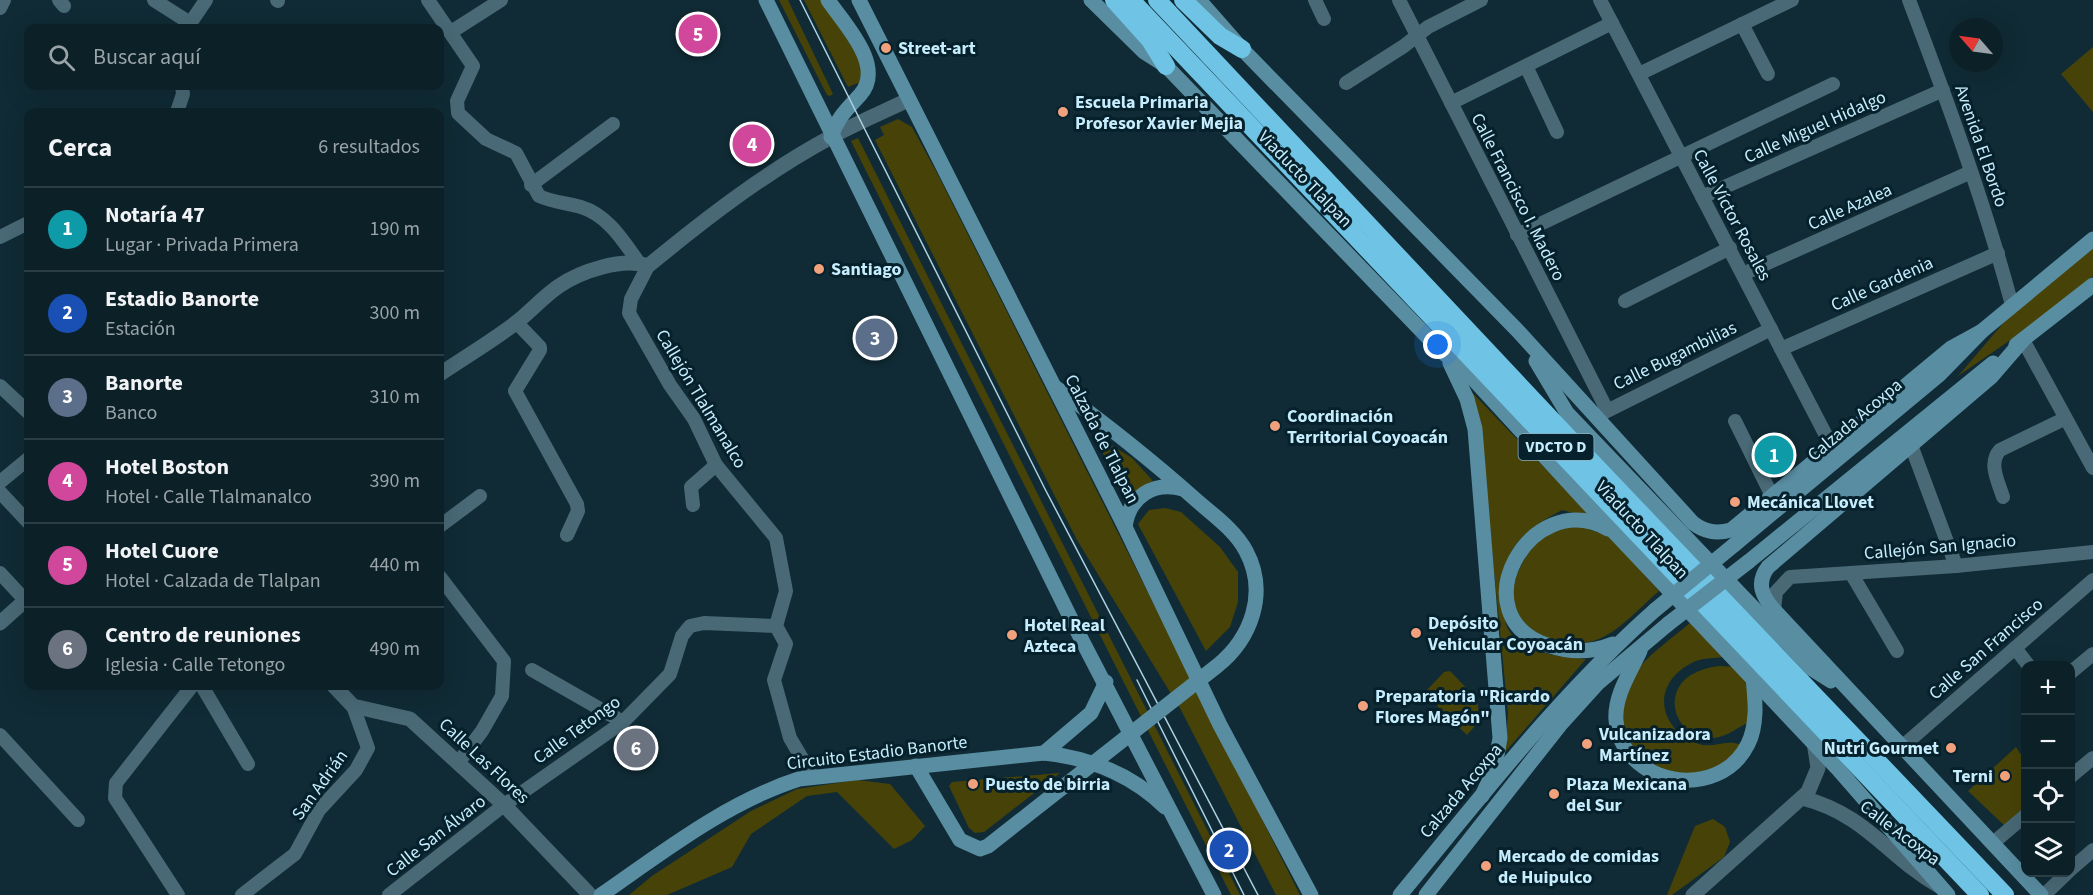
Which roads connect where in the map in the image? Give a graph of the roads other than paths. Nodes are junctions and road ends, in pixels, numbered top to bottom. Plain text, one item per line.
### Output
1 (4, 0) edge
2 (154, 0) edge
3 (206, 0) edge
4 (428, 0) edge
5 (501, 0) edge
6 (766, 0) edge
7 (828, 0) edge
8 (859, 0) edge
9 (1092, 0) edge
10 (1114, 0) edge
11 (1131, 0) edge
12 (1157, 0) edge
13 (1183, 0) edge
14 (1199, 0) edge
15 (1315, 0) edge
16 (1399, 0) edge
17 (1481, 0) edge
18 (1600, 0) edge
19 (1792, 0) edge
20 (1909, 0) edge
21 (0, 8) edge
22 (1324, 19) dead end
23 (1612, 23) junction
24 (186, 24) edge
25 (190, 24) edge
26 (1742, 24) junction
27 (451, 32) junction
28 (1417, 35) junction
29 (1242, 49) junction
30 (1166, 66) junction
31 (1526, 66) junction
32 (1639, 74) junction
33 (1768, 74) dead end
34 (1346, 83) dead end
35 (1833, 84) dead end
36 (182, 90) edge
37 (1943, 90) junction
38 (908, 100) junction
39 (1451, 103) junction
40 (179, 108) edge
41 (613, 124) dead end
42 (1557, 132) dead end
43 (831, 137) junction
44 (1682, 156) junction
45 (1971, 172) junction
46 (531, 185) junction
47 (1702, 197) junction
48 (24, 225) edge
49 (0, 235) edge
50 (1517, 235) junction
51 (2093, 239) edge
52 (1730, 248) junction
53 (1998, 253) junction
54 (643, 265) junction
55 (1743, 274) junction
56 (2093, 285) edge
57 (1624, 300) dead end
58 (2012, 305) junction
59 (516, 322) junction
60 (1771, 329) junction
61 (1517, 330) junction
62 (1982, 331) junction
63 (2023, 340) junction
64 (1781, 349) junction
65 (1442, 351) junction
66 (444, 371) edge
67 (1053, 385) junction
68 (0, 386) edge
69 (24, 408) edge
70 (1601, 414) junction
71 (2064, 419) junction
72 (1735, 421) dead end
73 (1911, 445) junction
74 (1832, 447) junction
75 (24, 462) edge
76 (716, 465) junction
77 (2093, 468) edge
78 (0, 482) edge
79 (1184, 489) junction
80 (0, 492) edge
81 (480, 496) dead end
82 (1772, 496) junction
83 (2003, 497) dead end
84 (693, 505) dead end
85 (24, 518) edge
86 (444, 523) edge
87 (1125, 526) junction
88 (1614, 532) junction
89 (567, 535) dead end
90 (1788, 550) junction
91 (2093, 552) edge
92 (1956, 566) junction
93 (0, 573) edge
94 (1851, 573) junction
95 (1790, 577) junction
96 (2093, 580) edge
97 (444, 582) edge
98 (24, 597) edge
99 (24, 603) edge
100 (1774, 610) junction
101 (0, 623) edge
102 (776, 626) junction
103 (1619, 642) junction
104 (1644, 644) junction
105 (2015, 648) junction
106 (1897, 651) dead end
107 (2093, 654) edge
108 (2025, 661) edge
109 (532, 670) dead end
110 (2075, 670) edge
111 (1753, 676) junction
112 (1106, 682) junction
113 (189, 690) edge
114 (204, 690) edge
115 (338, 690) edge
116 (1847, 690) junction
117 (353, 706) junction
118 (623, 722) junction
119 (0, 735) edge
120 (1814, 742) junction
121 (1903, 746) junction
122 (1044, 753) junction
123 (2093, 758) edge
124 (458, 763) junction
125 (249, 764) dead end
126 (916, 766) junction
127 (2075, 773) edge
128 (813, 777) junction
129 (1482, 796) junction
130 (1802, 798) junction
131 (504, 805) junction
132 (1175, 816) junction
133 (2021, 818) edge
134 (78, 820) dead end
135 (1993, 843) junction
136 (2093, 850) edge
137 (2075, 866) edge
138 (2063, 877) edge
139 (1944, 891) edge
140 (1312, 894) edge
141 (178, 895) edge
142 (242, 895) edge
143 (389, 895) edge
144 (590, 895) edge
145 (601, 895) edge
146 (1214, 895) edge
147 (1400, 895) edge
148 (1425, 895) edge
149 (1693, 895) edge
150 (1980, 895) edge
151 (2005, 895) edge
152 (2043, 895) edge

1 - 21 street
2 - 24 street
3 - 25 street
4 - 27 street
5 - 27 street
6 - 43 main road
7 - 43 main road
8 - 38 main road, Calzada de Tlalpan
9 - 30 main road, Viaducto Tlalpan
10 - 30 highway
11 - 150 highway, Viaducto Tlalpan / VDCTO D
12 - 151 highway, Viaducto Tlalpan / VDCTO D
13 - 29 highway
14 - 29 main road
15 - 22 street
16 - 28 street, Calle Francisco I. Madero
17 - 28 street
18 - 23 street, Calle Víctor Rosales
19 - 26 street
20 - 37 street, Avenida El Bordo
23 - 31 street
23 - 32 street, Calle Víctor Rosales
26 - 32 street
26 - 33 street
27 - 46 street
28 - 34 street
28 - 39 street, Calle Francisco I. Madero
29 - 61 main road
30 - 65 main road, Viaducto Tlalpan
31 - 39 street
31 - 42 street
32 - 44 street, Calle Víctor Rosales
35 - 44 street
36 - 40 street
37 - 45 street, Avenida El Bordo
37 - 47 street, Calle Miguel Hidalgo
38 - 43 street
38 - 67 main road, Calzada de Tlalpan
39 - 50 street, Calle Francisco I. Madero
41 - 46 street
43 - 54 street
43 - 112 main road
44 - 47 street, Calle Víctor Rosales
44 - 50 street
45 - 53 street, Avenida El Bordo
45 - 55 street, Calle Azalea
46 - 54 street
47 - 52 street, Calle Víctor Rosales
48 - 49 street
50 - 70 street, Calle Francisco I. Madero
51 - 58 main road, Calzada Acoxpa
52 - 55 street, Calle Víctor Rosales
52 - 57 street
53 - 58 street, Avenida El Bordo
53 - 64 street, Calle Gardenia
54 - 59 street
54 - 76 street, Callejón Tlalmanalco
55 - 60 street, Calle Víctor Rosales
56 - 63 main road, Calzada Acoxpa
58 - 62 main road, Calzada Acoxpa
59 - 66 street
59 - 89 street
60 - 64 street, Calle Víctor Rosales
60 - 70 street, Calle Bugambilias
61 - 70 main road
61 - 116 main road
62 - 74 main road
62 - 103 main road, Calzada Acoxpa, bridge
63 - 71 street
63 - 73 main road
63 - 104 main road, Calzada Acoxpa, bridge
64 - 74 street, Calle Víctor Rosales
65 - 88 main road, Viaducto Tlalpan
65 - 129 main road
67 - 79 main road
67 - 87 main road, Calzada de Tlalpan
68 - 69 street
70 - 82 main road
71 - 77 street
71 - 83 street
72 - 82 street
73 - 90 main road
73 - 92 street
74 - 82 main road
75 - 78 street
76 - 84 street
76 - 102 street, Callejón Tlalmanalco
79 - 87 main road
79 - 126 main road, bridge
80 - 85 street
81 - 86 street
87 - 140 main road, Calzada de Tlalpan
88 - 103 main road
88 - 111 main road, Viaducto Tlalpan
90 - 95 street
90 - 100 main road
91 - 92 street, Callejón San Ignacio
92 - 94 street, Callejón San Ignacio
93 - 98 street
94 - 95 street, Callejón San Ignacio
94 - 106 street
95 - 100 street
96 - 105 street, Calle San Francisco
97 - 124 street
99 - 101 street
100 - 116 main road
102 - 118 street, Calle Tetongo
102 - 128 street
103 - 129 main road, Calzada Acoxpa
104 - 111 main road
104 - 148 main road, Calzada Acoxpa
105 - 108 street
105 - 121 street, Calle San Francisco
107 - 110 street
109 - 118 street
111 - 120 main road, Viaducto Tlalpan
112 - 122 main road
112 - 132 main road
113 - 141 street
114 - 125 street
115 - 117 street
116 - 121 main road
117 - 124 street, Calle Las Flores
117 - 142 street, San Adrián
118 - 131 street, Calle Tetongo
119 - 134 street
120 - 130 street
120 - 139 main road, Viaducto Tlalpan
121 - 135 main road
122 - 126 main road, Circuito Estadio Banorte
122 - 132 main road, Circuito Estadio Banorte
123 - 127 street
124 - 131 street, Calle Las Flores
126 - 128 main road, Circuito Estadio Banorte
128 - 145 main road, Circuito Estadio Banorte
129 - 147 main road, Calzada Acoxpa
130 - 139 street, Calle Acoxpa
130 - 149 street
131 - 143 street, Calle San Álvaro
131 - 144 street, Calle Las Flores
132 - 146 main road
133 - 135 street
135 - 152 main road
136 - 137 street
138 - 152 street

